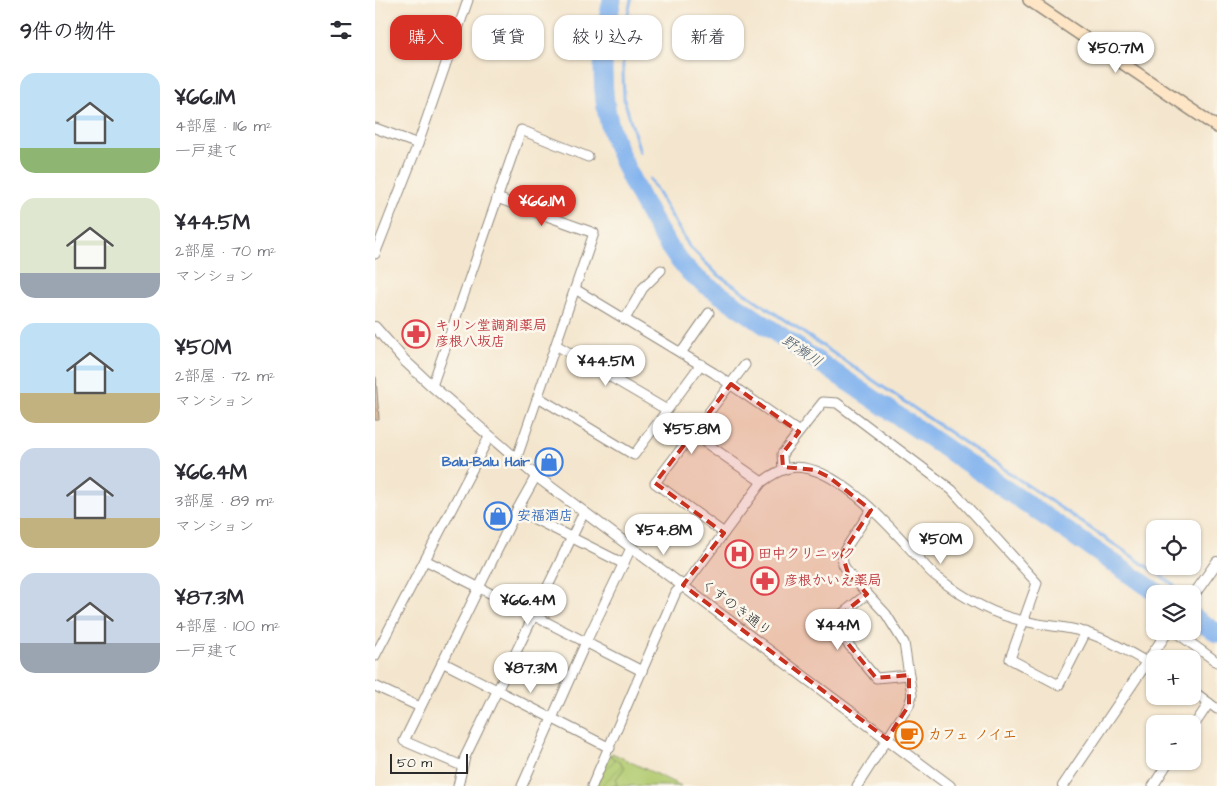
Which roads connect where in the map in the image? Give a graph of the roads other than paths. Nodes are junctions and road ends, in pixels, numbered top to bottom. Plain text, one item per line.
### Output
1 (468, 0) edge
2 (1029, 0) edge
3 (1217, 127) edge
4 (375, 128) edge
5 (418, 144) junction
6 (588, 157) dead end
7 (497, 198) junction
8 (375, 254) edge
9 (661, 270) dead end
10 (575, 289) junction
11 (709, 313) dead end
12 (625, 319) junction
13 (375, 327) edge
14 (556, 345) junction
15 (681, 353) junction
16 (701, 364) junction
17 (745, 365) dead end
18 (731, 384) junction
19 (432, 386) junction
20 (539, 397) junction
21 (667, 410) junction
22 (799, 432) junction
23 (693, 434) junction
24 (489, 437) junction
25 (517, 460) junction
26 (783, 470) junction
27 (537, 476) junction
28 (762, 482) junction
29 (517, 510) junction
30 (871, 510) junction
31 (583, 512) junction
32 (724, 533) junction
33 (571, 536) junction
34 (631, 548) junction
35 (425, 560) junction
36 (624, 564) junction
37 (1216, 564) edge
38 (683, 585) junction
39 (1200, 585) edge
40 (479, 588) junction
41 (867, 594) junction
42 (533, 615) junction
43 (1023, 621) junction
44 (1086, 632) junction
45 (1186, 640) edge
46 (586, 642) junction
47 (375, 656) edge
48 (442, 662) junction
49 (1146, 662) edge
50 (1217, 662) edge
51 (642, 671) junction
52 (1146, 672) edge
53 (909, 675) junction
54 (375, 686) edge
55 (497, 690) junction
56 (1201, 697) edge
57 (1209, 703) junction
58 (420, 707) junction
59 (1217, 709) edge
60 (1201, 715) edge
61 (552, 718) junction
62 (887, 739) junction
63 (610, 748) junction
64 (462, 766) junction
65 (1163, 770) edge
66 (862, 784) edge
67 (458, 786) edge
68 (522, 786) edge
69 (592, 786) edge
70 (950, 786) edge
71 (1063, 786) edge
72 (1153, 786) edge

1 - 5 street
2 - 3 main road
4 - 5 street
5 - 8 street
6 - 7 street
7 - 10 street
7 - 19 street
9 - 12 street
10 - 12 street
10 - 14 street
11 - 15 street
12 - 15 street
13 - 19 street, くすのき通り
14 - 20 street
14 - 21 street
15 - 16 street
16 - 18 street
16 - 21 street
17 - 18 street
18 - 22 street
18 - 23 street
19 - 24 street, くすのき通り
20 - 21 street
20 - 25 street
22 - 26 street
22 - 43 street
23 - 28 street
23 - 32 street
24 - 25 street, くすのき通り
24 - 35 street
25 - 27 street, くすのき通り
26 - 28 street
26 - 30 street
27 - 29 street
27 - 31 street, くすのき通り
28 - 32 street
29 - 33 street
29 - 40 street
30 - 41 street
30 - 43 street
31 - 33 street
31 - 34 street, くすのき通り
32 - 38 street
33 - 36 street
33 - 42 street
34 - 36 street
34 - 38 street, くすのき通り
35 - 40 street
35 - 47 street
36 - 46 street
37 - 39 street
38 - 51 street
38 - 62 street, くすのき通り
40 - 42 street
40 - 48 street
41 - 53 street
41 - 53 street
42 - 46 street
42 - 55 street
43 - 44 street
43 - 44 street
44 - 49 street
45 - 50 street
46 - 51 street
46 - 61 street
48 - 55 street
48 - 58 street
51 - 63 street
52 - 71 street
53 - 62 street
54 - 58 street
55 - 61 street
55 - 64 street
56 - 57 street
57 - 59 street
57 - 60 street
58 - 64 street
61 - 63 street
61 - 68 street
62 - 66 street
62 - 70 street, くすのき通り
63 - 69 street
64 - 67 street
65 - 72 street

